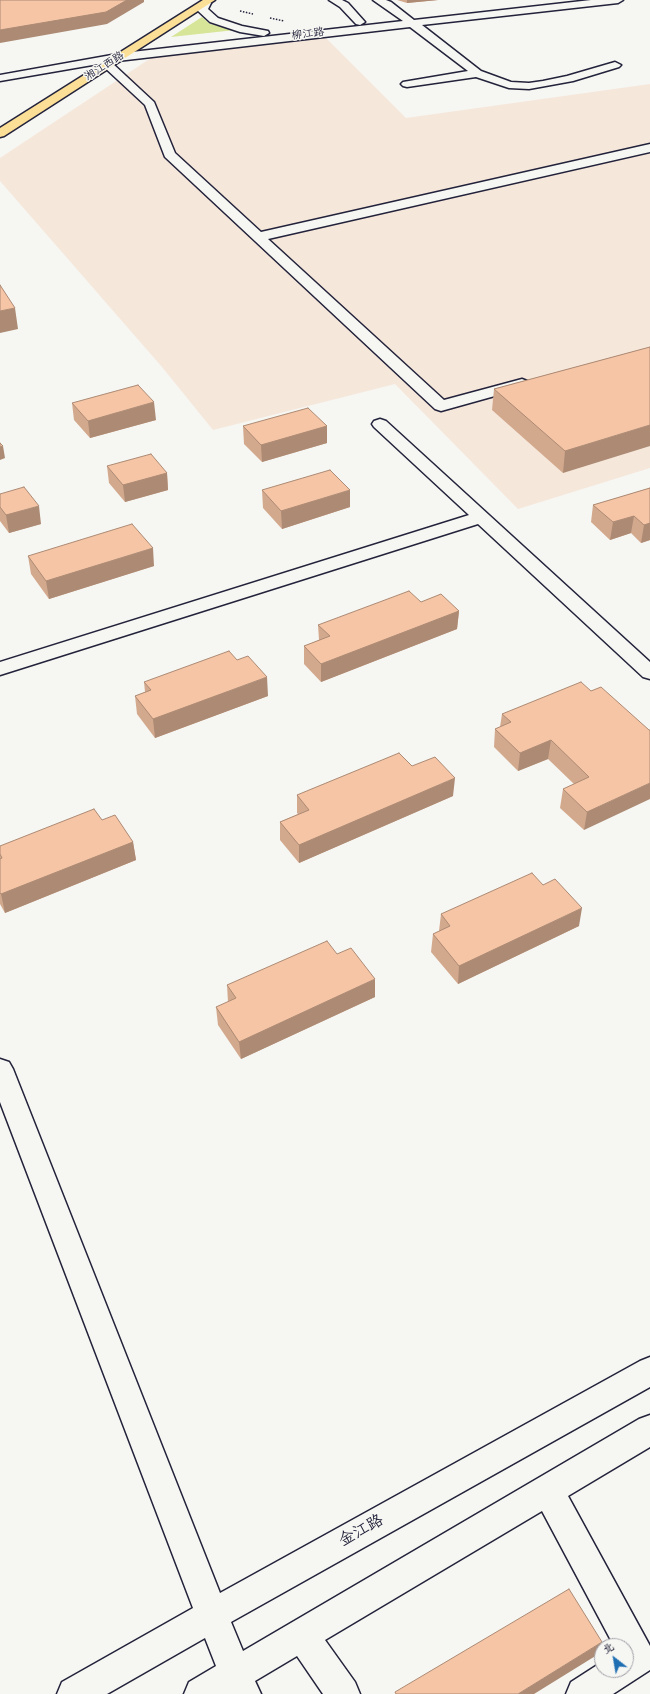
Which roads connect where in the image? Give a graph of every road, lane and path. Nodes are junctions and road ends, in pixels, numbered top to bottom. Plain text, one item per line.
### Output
1 (334, 0) edge
2 (378, 0) edge
3 (567, 0) edge
4 (618, 0) edge
5 (208, 1) edge
6 (256, 15) dead end
7 (264, 16) dead end
8 (408, 20) junction
9 (285, 21) dead end
10 (360, 22) junction
11 (266, 33) junction
12 (115, 45) dead end
13 (136, 48) junction
14 (123, 56) junction
15 (105, 59) junction
16 (88, 62) junction
17 (615, 65) dead end
18 (1, 71) edge
19 (477, 73) junction
20 (61, 79) dead end
21 (407, 84) dead end
22 (0, 133) edge
23 (650, 148) edge
24 (258, 237) junction
25 (532, 381) edge
26 (380, 424) dead end
27 (481, 517) junction
28 (0, 670) edge
29 (650, 673) edge
30 (0, 1069) edge
31 (650, 1371) edge
32 (650, 1430) edge
33 (548, 1490) junction
34 (212, 1615) junction
35 (301, 1634) junction
36 (627, 1638) edge
37 (634, 1651) edge
38 (634, 1661) edge
39 (608, 1678) edge
40 (240, 1684) edge
41 (74, 1694) edge
42 (201, 1694) edge
43 (343, 1694) edge
44 (583, 1694) edge

1 - 10 street
2 - 8 street
3 - 8 street, 柳江路
4 - 8 street, 柳江路
5 - 6 path
5 - 11 street
5 - 13 main road, 湘江西路
7 - 9 path
8 - 10 street, 柳江路
8 - 14 street, 柳江路
8 - 19 street
10 - 11 street, 柳江路
11 - 13 street, 柳江路
12 - 15 main road, 湘江西路
13 - 14 main road, 湘江西路
13 - 15 street, 柳江路
14 - 15 main road, 湘江西路
14 - 16 street, 柳江路
15 - 16 main road, 湘江西路
15 - 18 street, 柳江路
15 - 22 main road, 湘江西路
15 - 24 street
16 - 18 street, 柳江路
16 - 20 main road, 湘江西路
17 - 19 street
19 - 21 street
23 - 24 street
24 - 25 street
26 - 27 street
27 - 28 street
27 - 29 street
30 - 34 street
31 - 34 street, 金江路
32 - 33 street
33 - 35 street
33 - 36 street
34 - 40 street
34 - 41 street, 金江路
35 - 40 street
35 - 43 street
37 - 38 street
39 - 44 street
40 - 42 street

